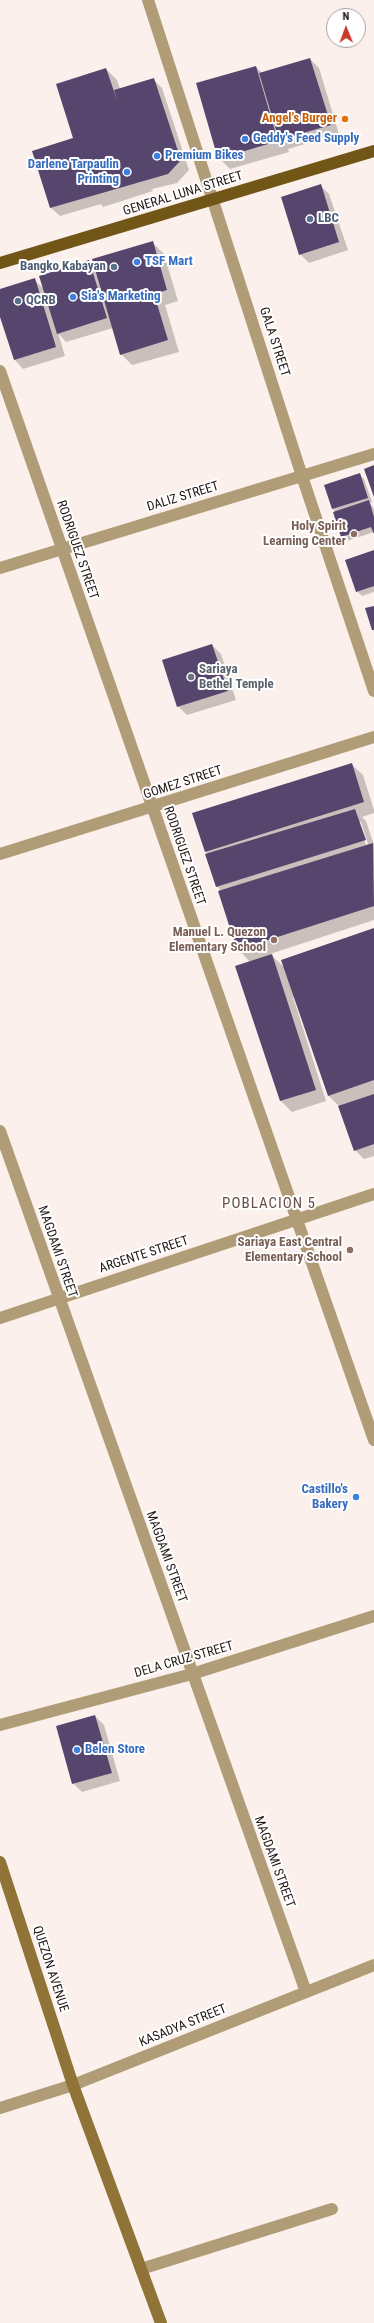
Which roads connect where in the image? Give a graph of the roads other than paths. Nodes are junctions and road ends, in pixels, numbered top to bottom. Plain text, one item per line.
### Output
1 (148, 0) edge
2 (374, 150) edge
3 (214, 199) junction
4 (0, 263) edge
5 (0, 371) edge
6 (374, 454) edge
7 (302, 476) junction
8 (61, 549) junction
9 (0, 568) edge
10 (374, 691) edge
11 (374, 737) edge
12 (152, 808) junction
13 (0, 854) edge
14 (0, 1131) edge
15 (374, 1194) edge
16 (297, 1219) junction
17 (59, 1298) junction
18 (0, 1318) edge
19 (374, 1440) edge
20 (374, 1616) edge
21 (192, 1674) junction
22 (0, 1725) edge
23 (0, 1862) edge
24 (374, 1964) edge
25 (306, 1992) junction
26 (73, 2085) junction
27 (0, 2108) edge
28 (332, 2209) dead end
29 (141, 2269) junction
30 (161, 2323) edge

1 - 3 street, GALA STREET
2 - 3 main road, GENERAL LUNA STREET
3 - 4 main road, GENERAL LUNA STREET
3 - 7 street, GALA STREET
5 - 8 street, RODRIGUEZ STREET
6 - 7 street, DALIZ STREET
7 - 8 street, DALIZ STREET
7 - 10 street, GALA STREET
8 - 9 street, DALIZ STREET
8 - 12 street, RODRIGUEZ STREET
11 - 12 street, GOMEZ STREET
12 - 13 street, GOMEZ STREET
12 - 16 street, RODRIGUEZ STREET
14 - 17 street, MAGDAMI STREET
15 - 16 street, ARGENTE STREET
16 - 17 street, ARGENTE STREET
16 - 19 street, RODRIGUEZ STREET
17 - 18 street, ARGENTE STREET
17 - 21 street, MAGDAMI STREET
20 - 21 street, DELA CRUZ STREET
21 - 22 street, DELA CRUZ STREET
21 - 25 street, MAGDAMI STREET
23 - 26 street, QUEZON AVENUE
24 - 25 street, KASADYA STREET
25 - 26 street, KASADYA STREET
26 - 27 street, KASADYA STREET
26 - 29 street, QUEZON AVENUE
28 - 29 street
29 - 30 street, QUEZON AVENUE

